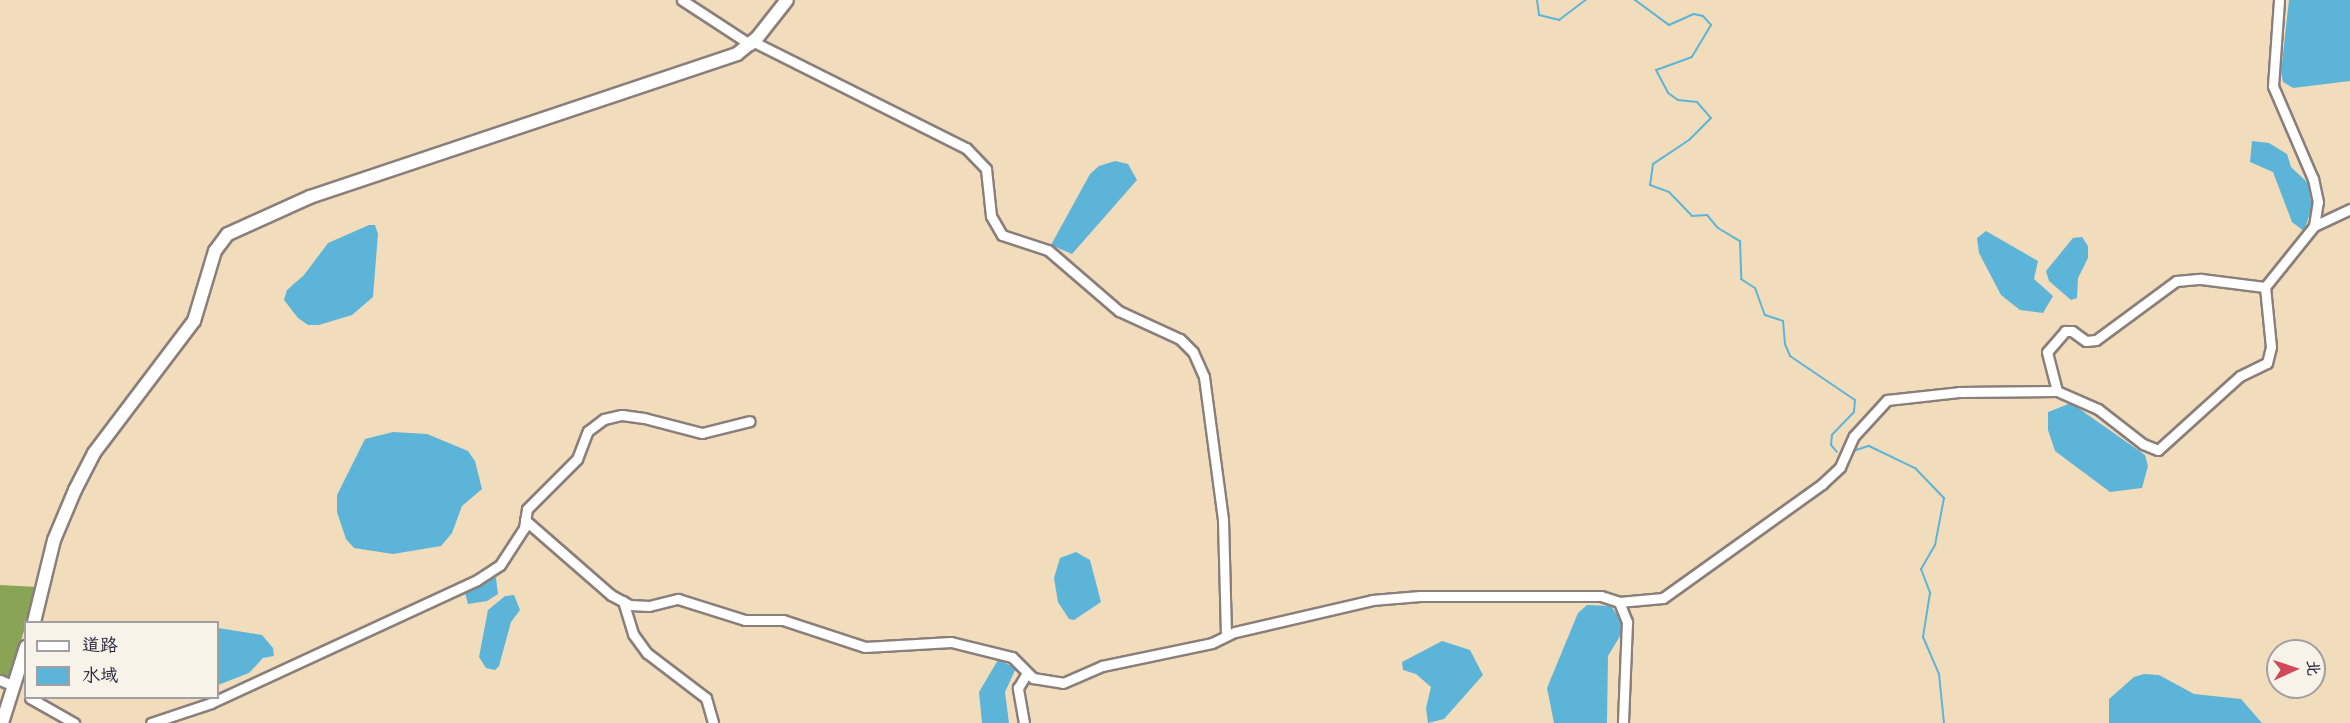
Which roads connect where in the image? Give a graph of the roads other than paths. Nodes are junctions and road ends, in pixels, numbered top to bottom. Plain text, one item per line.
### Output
1 (682, 0) edge
2 (787, 0) edge
3 (2280, 0) edge
4 (752, 43) junction
5 (2350, 209) edge
6 (2314, 226) junction
7 (2265, 287) junction
8 (2057, 391) junction
9 (750, 421) dead end
10 (525, 520) junction
11 (623, 601) junction
12 (1619, 602) junction
13 (34, 621) edge
14 (1226, 635) junction
15 (24, 653) edge
16 (1027, 673) junction
17 (0, 680) edge
18 (12, 687) junction
19 (24, 694) edge
20 (32, 699) edge
21 (2, 723) edge
22 (74, 723) edge
23 (151, 723) edge
24 (713, 723) edge
25 (1024, 723) edge
26 (1623, 723) edge

1 - 4 street
2 - 4 street
3 - 6 street
4 - 13 street
4 - 14 street
5 - 6 street
6 - 7 street
7 - 8 street
7 - 8 street
8 - 12 street
9 - 10 street
10 - 11 street
10 - 23 street
11 - 16 street
11 - 24 street
12 - 14 street
12 - 26 street
14 - 16 street
15 - 18 street
16 - 25 street
17 - 18 street
18 - 19 street
18 - 21 street
20 - 22 street

